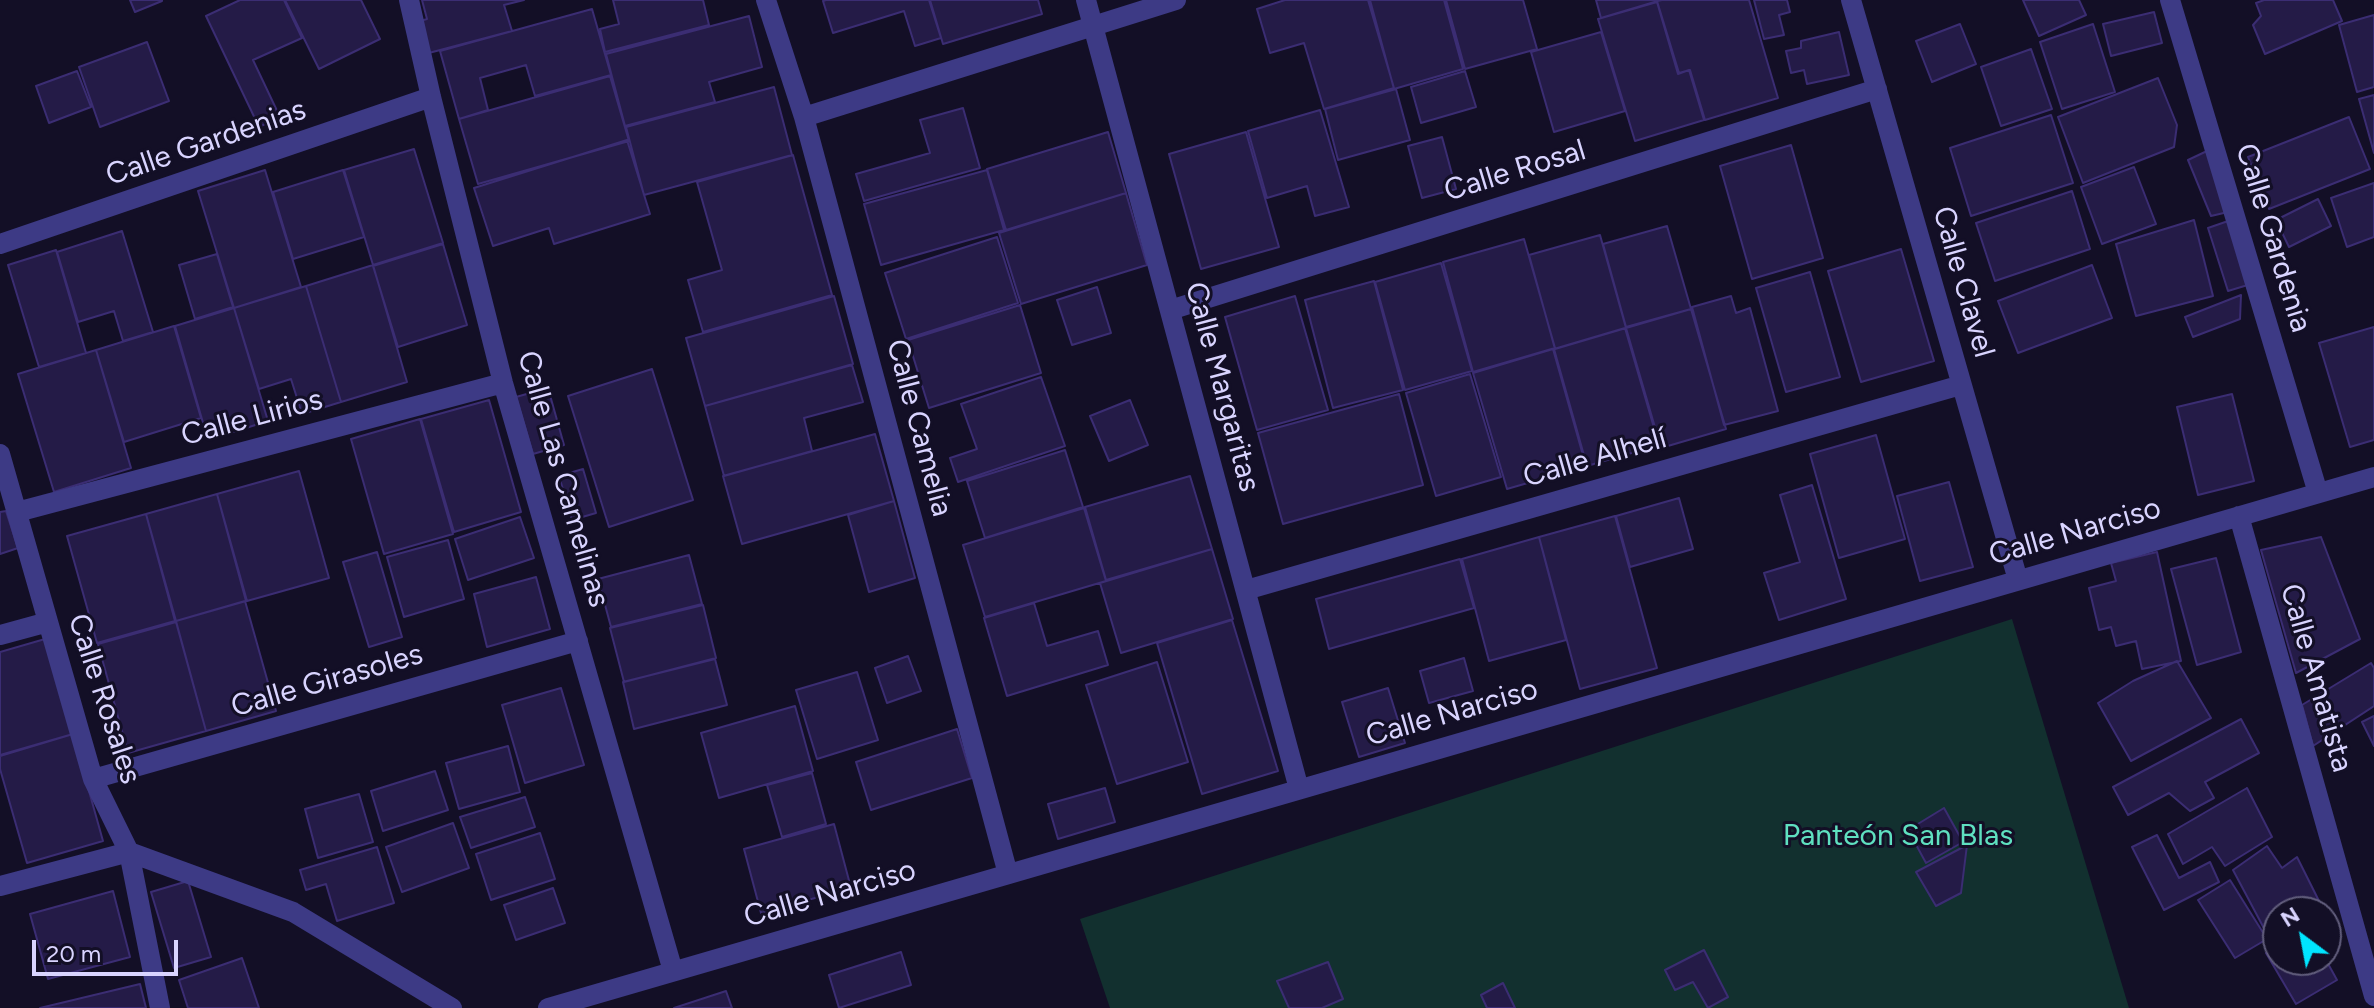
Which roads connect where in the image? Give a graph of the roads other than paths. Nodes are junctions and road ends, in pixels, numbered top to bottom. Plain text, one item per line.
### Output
1 (409, 0) edge
2 (766, 0) edge
3 (1086, 0) edge
4 (1176, 0) edge
5 (1851, 0) edge
6 (2170, 0) edge
7 (1094, 25) junction
8 (1877, 89) junction
9 (431, 97) junction
10 (804, 117) junction
11 (0, 244) edge
12 (1170, 310) junction
13 (503, 383) junction
14 (1961, 385) junction
15 (0, 454) edge
16 (2374, 477) edge
17 (2318, 493) junction
18 (17, 512) junction
19 (2239, 516) junction
20 (2018, 580) junction
21 (1246, 590) junction
22 (48, 622) junction
23 (0, 635) edge
24 (578, 641) junction
25 (93, 779) junction
26 (1299, 789) junction
27 (129, 852) junction
28 (1008, 874) junction
29 (0, 886) edge
30 (673, 971) junction
31 (2374, 996) edge
32 (591, 1002) edge
33 (160, 1008) edge
34 (452, 1008) edge
35 (548, 1008) edge

1 - 9 street, Calle Las Camelinas
2 - 10 street, Calle Camelia
3 - 7 street, Calle Margaritas
4 - 7 street
5 - 8 street, Calle Clavel
6 - 17 street, Calle Gardenia
7 - 10 street
7 - 12 street, Calle Margaritas
8 - 12 street, Calle Rosal
8 - 14 street, Calle Clavel
9 - 11 street, Calle Gardenias
9 - 13 street, Calle Las Camelinas
10 - 28 street, Calle Camelia
12 - 21 street, Calle Margaritas
13 - 18 street, Calle Lirios
13 - 24 street, Calle Las Camelinas
14 - 20 street, Calle Clavel
14 - 21 street, Calle Alhelí
15 - 18 street, Calle Rosales
16 - 17 street, Calle Narciso
17 - 19 street, Calle Narciso
18 - 22 street, Calle Rosales
19 - 20 street, Calle Narciso
19 - 31 street, Calle Amatista
20 - 26 street, Calle Narciso
21 - 26 street, Calle Margaritas
22 - 23 street
22 - 25 street, Calle Rosales
24 - 25 street, Calle Girasoles
24 - 30 street, Calle Las Camelinas
25 - 27 street, Calle Rosales
26 - 28 street, Calle Narciso
27 - 29 street
27 - 33 street, Calle Rosales
27 - 34 street
28 - 30 street, Calle Narciso
30 - 32 street, Calle Narciso
32 - 35 street, Calle Narciso

